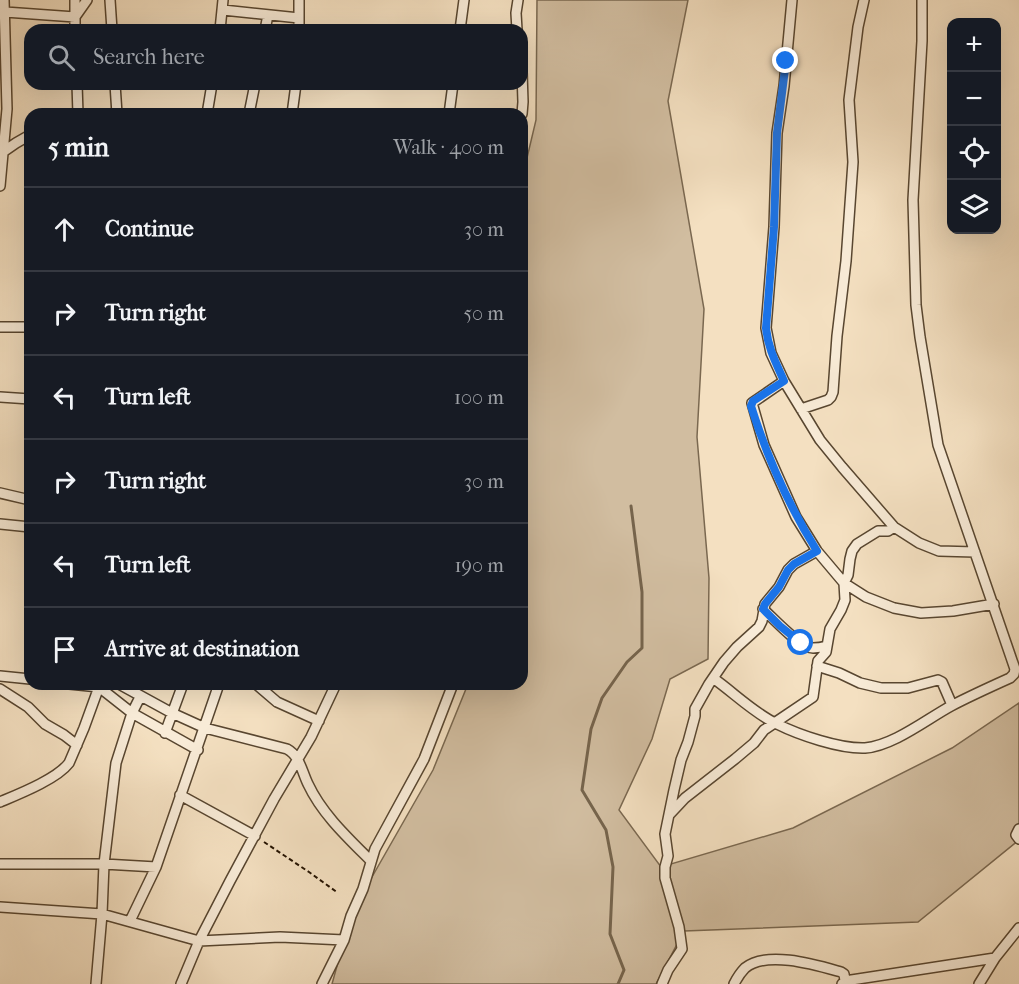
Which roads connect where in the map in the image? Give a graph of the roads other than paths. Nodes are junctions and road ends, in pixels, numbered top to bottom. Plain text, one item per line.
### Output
1 (4, 0) edge
2 (75, 0) edge
3 (87, 0) edge
4 (110, 0) edge
5 (299, 0) edge
6 (464, 0) edge
7 (518, 0) edge
8 (792, 0) edge
9 (864, 0) edge
10 (922, 0) edge
11 (223, 5) edge
12 (5, 12) junction
13 (268, 15) junction
14 (75, 17) junction
15 (300, 18) junction
16 (75, 24) edge
17 (112, 24) edge
18 (221, 24) edge
19 (266, 24) edge
20 (300, 24) edge
21 (461, 24) edge
22 (517, 24) edge
23 (77, 90) edge
24 (115, 90) edge
25 (211, 90) edge
26 (254, 90) edge
27 (295, 90) edge
28 (452, 90) edge
29 (523, 90) edge
30 (78, 108) edge
31 (117, 108) edge
32 (208, 108) edge
33 (250, 108) edge
34 (293, 108) edge
35 (450, 108) edge
36 (522, 108) edge
37 (24, 138) edge
38 (3, 152) junction
39 (0, 186) edge
40 (0, 327) edge
41 (24, 327) edge
42 (784, 381) junction
43 (0, 397) edge
44 (24, 399) edge
45 (801, 409) junction
46 (0, 493) edge
47 (24, 499) edge
48 (0, 524) edge
49 (24, 526) edge
50 (894, 527) junction
51 (817, 551) junction
52 (975, 552) junction
53 (844, 583) junction
54 (994, 604) junction
55 (763, 609) junction
56 (827, 646) junction
57 (817, 666) junction
58 (0, 676) edge
59 (24, 678) edge
60 (713, 678) junction
61 (0, 688) edge
62 (98, 690) edge
63 (104, 690) edge
64 (129, 690) edge
65 (181, 690) edge
66 (217, 690) edge
67 (263, 690) edge
68 (333, 690) edge
69 (451, 690) edge
70 (140, 697) junction
71 (952, 705) junction
72 (132, 713) junction
73 (172, 714) junction
74 (319, 721) junction
75 (775, 724) junction
76 (205, 728) junction
77 (165, 733) junction
78 (77, 745) junction
79 (198, 750) junction
80 (298, 760) junction
81 (180, 795) junction
82 (0, 802) edge
83 (670, 814) junction
84 (1019, 829) edge
85 (255, 836) junction
86 (1019, 839) edge
87 (371, 861) junction
88 (0, 864) edge
89 (104, 864) junction
90 (156, 867) junction
91 (0, 907) edge
92 (102, 914) junction
93 (130, 921) junction
94 (1019, 929) edge
95 (344, 940) junction
96 (200, 941) junction
97 (995, 958) junction
98 (901, 972) junction
99 (844, 982) edge
100 (96, 984) edge
101 (181, 984) edge
102 (322, 984) edge
103 (662, 984) edge
104 (735, 984) edge
105 (895, 984) edge
106 (979, 984) edge

1 - 12 street
2 - 14 street
3 - 14 street
4 - 17 street
5 - 15 street
6 - 21 street
7 - 22 street
8 - 42 street
9 - 45 street
10 - 52 street
11 - 13 street
11 - 18 street
12 - 14 street
12 - 38 street
13 - 15 street
13 - 19 street
14 - 16 street
15 - 20 street
23 - 30 street
24 - 31 street
25 - 32 street
26 - 33 street
27 - 34 street
28 - 35 street
29 - 36 street
37 - 38 street
38 - 39 street
40 - 41 street
42 - 45 street
42 - 51 street
43 - 44 street
45 - 50 street
46 - 47 street
48 - 49 street
50 - 52 street
50 - 53 street
51 - 53 street
51 - 55 street
52 - 54 street
53 - 54 street
53 - 56 street
54 - 71 street
55 - 56 street
55 - 60 street
56 - 57 street
57 - 71 street
57 - 75 street
58 - 59 street
60 - 75 street
60 - 83 street
61 - 78 street
62 - 78 street
63 - 72 street
64 - 70 street
65 - 73 street
66 - 76 street
67 - 74 street
68 - 74 street
69 - 87 street
70 - 72 street
70 - 73 street
71 - 75 street
72 - 77 street
72 - 89 street
73 - 76 street
73 - 77 street
74 - 80 street
75 - 83 street
76 - 79 street
76 - 80 street
77 - 79 street
78 - 82 street
79 - 81 street
80 - 85 street
80 - 87 street
81 - 85 street
81 - 90 street
83 - 103 street
84 - 86 street
85 - 96 street
87 - 95 street
88 - 89 street
89 - 90 street
89 - 92 street
90 - 93 street
91 - 92 street
92 - 93 street
92 - 100 street
93 - 96 street
94 - 97 street
95 - 96 street
95 - 102 street
96 - 101 street
97 - 98 street
97 - 106 street
98 - 99 street
98 - 105 street
99 - 104 street

